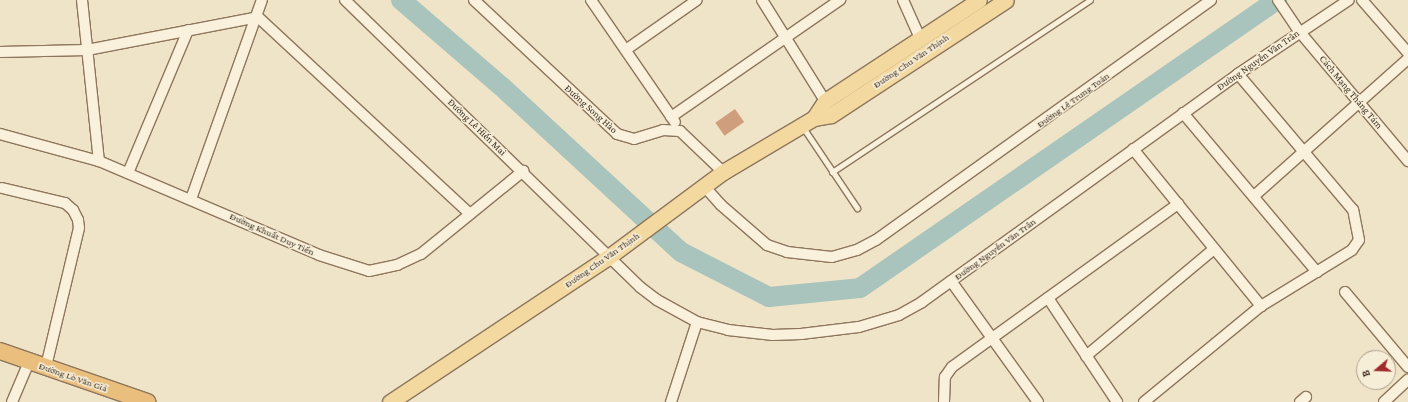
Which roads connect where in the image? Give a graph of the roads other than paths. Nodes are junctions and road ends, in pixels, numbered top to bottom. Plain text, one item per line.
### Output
1 (82, 0) edge
2 (262, 0) edge
3 (345, 0) edge
4 (592, 0) edge
5 (697, 0) edge
6 (762, 0) edge
7 (840, 0) edge
8 (903, 0) edge
9 (979, 0) edge
10 (1006, 0) edge
11 (1090, 0) edge
12 (1211, 0) edge
13 (1278, 0) edge
14 (1349, 0) edge
15 (1362, 0) edge
16 (479, 2) edge
17 (258, 17) junction
18 (1297, 27) junction
19 (188, 30) junction
20 (786, 38) junction
21 (920, 38) junction
22 (627, 49) junction
23 (87, 50) junction
24 (0, 52) edge
25 (1408, 54) edge
26 (1408, 59) edge
27 (1238, 74) junction
28 (825, 102) junction
29 (1360, 103) junction
30 (1183, 113) junction
31 (671, 117) junction
32 (808, 122) junction
33 (680, 131) junction
34 (0, 134) edge
35 (1133, 149) junction
36 (1305, 152) junction
37 (99, 160) junction
38 (1408, 161) edge
39 (523, 171) junction
40 (722, 172) junction
41 (832, 172) junction
42 (128, 173) junction
43 (704, 186) junction
44 (2, 188) dead end
45 (1254, 196) junction
46 (192, 199) junction
47 (1178, 204) junction
48 (856, 208) dead end
49 (470, 214) junction
50 (1214, 249) junction
51 (612, 254) junction
52 (1318, 272) junction
53 (951, 281) junction
54 (1345, 292) dead end
55 (1048, 298) junction
56 (1261, 306) junction
57 (698, 322) junction
58 (992, 338) junction
59 (0, 351) edge
60 (1086, 356) junction
61 (29, 362) junction
62 (46, 367) junction
63 (1408, 367) edge
64 (1408, 380) edge
65 (136, 400) edge
66 (12, 402) edge
67 (390, 402) edge
68 (671, 402) edge
69 (944, 402) edge
70 (1038, 402) edge
71 (1117, 402) edge
72 (1144, 402) edge
73 (1384, 402) edge

1 - 23 street
2 - 17 street
3 - 39 street, Đường Lê Hiến Mai
4 - 22 street
5 - 22 street
6 - 20 street
7 - 20 street
8 - 21 street
9 - 21 main road, Đường Chu Văn Thịnh
10 - 32 main road, Đường Chu Văn Thịnh
11 - 41 lane
12 - 43 street, Đường Lê Trung Toản
13 - 18 street, Cách Mạng Tháng Tám
14 - 18 street, Đường Nguyễn Văn Trân
15 - 25 street
16 - 33 street, Đường Song Hào
17 - 19 street
17 - 46 street
17 - 49 street
18 - 27 street, Đường Nguyễn Văn Trân
18 - 29 street, Cách Mạng Tháng Tám
19 - 23 street
19 - 42 street
20 - 28 street
20 - 31 street
21 - 28 main road, Đường Chu Văn Thịnh
22 - 31 street
23 - 24 street
23 - 37 street
26 - 29 street
27 - 30 street, Đường Nguyễn Văn Trân
27 - 36 street
28 - 32 main road, Đường Chu Văn Thịnh
29 - 36 street
29 - 38 street, Cách Mạng Tháng Tám
30 - 35 street, Đường Nguyễn Văn Trân
30 - 45 street
31 - 33 street
32 - 40 main road, Đường Chu Văn Thịnh
32 - 41 lane
33 - 40 street
34 - 37 street, Đường Khuất Duy Tiến
35 - 47 street
35 - 53 street, Đường Nguyễn Văn Trân
36 - 45 street
36 - 52 street
37 - 42 street, Đường Khuất Duy Tiến
39 - 49 street, Đường Khuất Duy Tiến
39 - 51 street, Đường Lê Hiến Mai
40 - 43 main road, Đường Chu Văn Thịnh
41 - 48 lane
42 - 46 street, Đường Khuất Duy Tiến
43 - 51 main road, Đường Chu Văn Thịnh
44 - 62 street
45 - 52 street
46 - 49 street, Đường Khuất Duy Tiến
47 - 50 street
47 - 55 street
50 - 56 street
50 - 60 street
51 - 57 street, Đường Nguyễn Văn Trân
51 - 67 main road, Đường Chu Văn Thịnh
52 - 56 street
53 - 57 street, Đường Nguyễn Văn Trân
53 - 58 street
54 - 63 street
55 - 58 street
55 - 60 street
56 - 72 street
57 - 68 street
58 - 69 street
58 - 70 street
59 - 61 highway, Đường Lò Văn Giá
60 - 71 street
61 - 62 highway, Đường Lò Văn Giá
61 - 66 street
62 - 65 highway, Đường Lò Văn Giá
64 - 73 street

